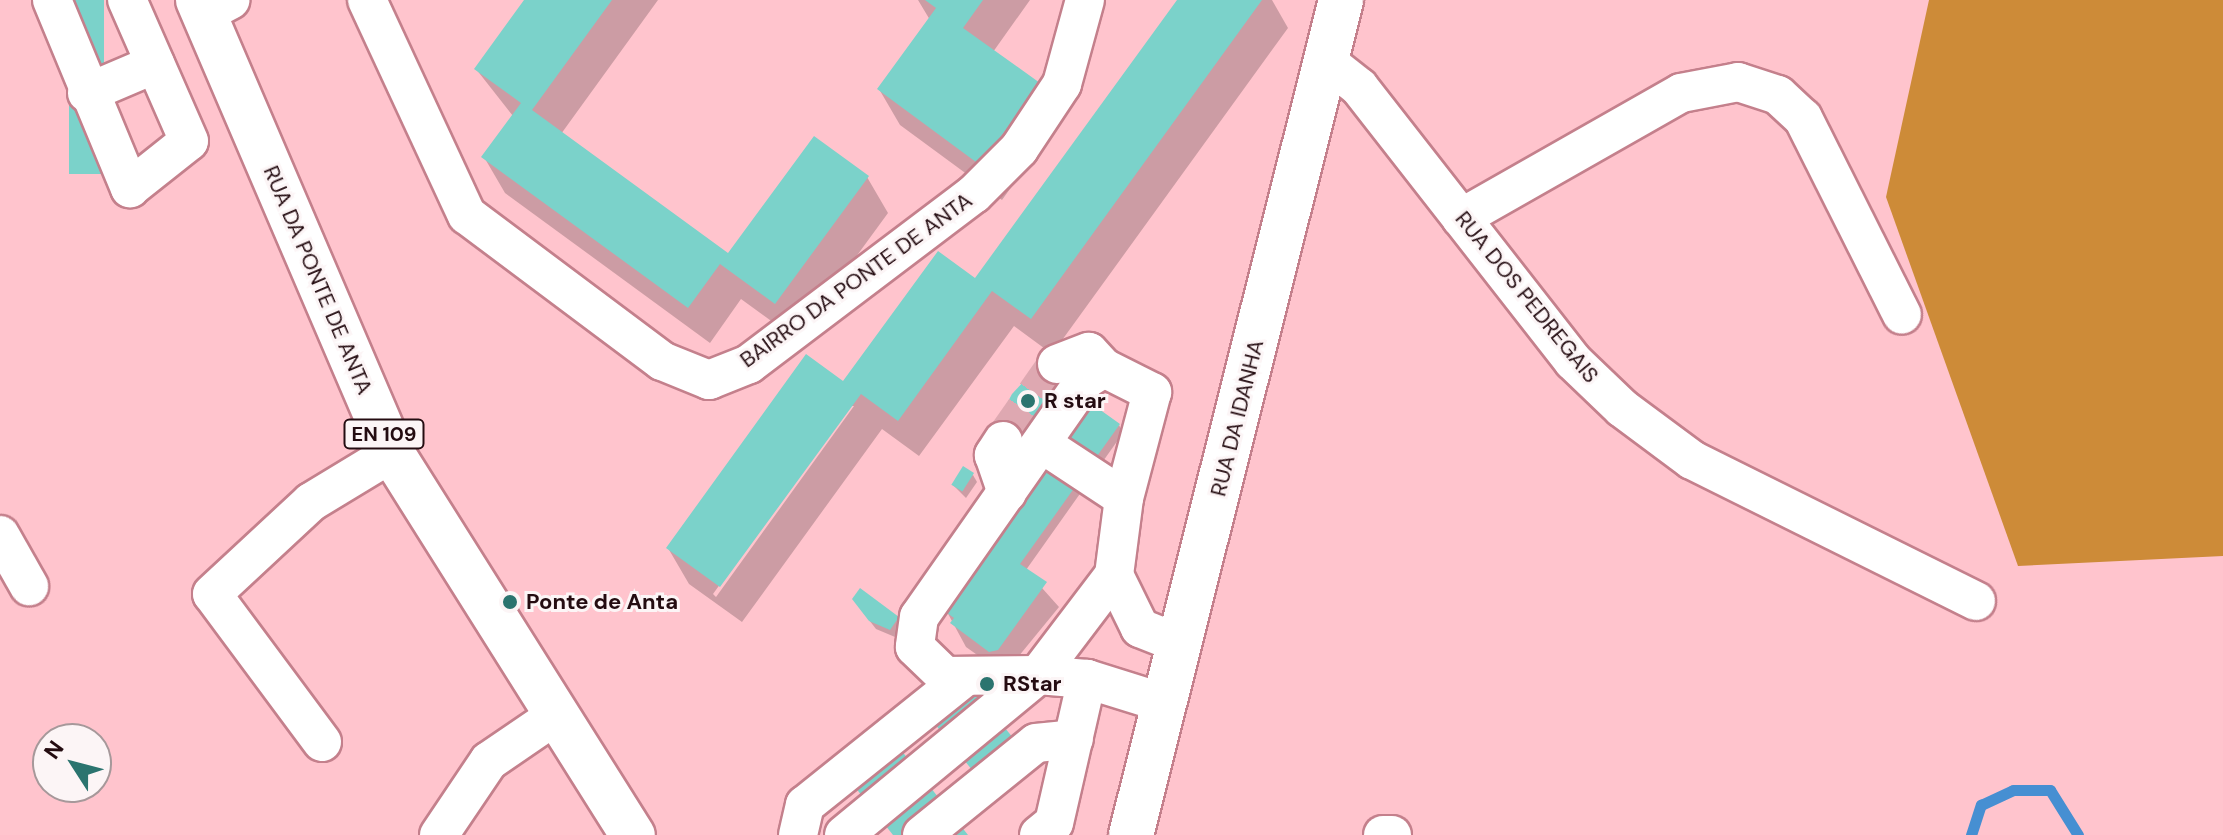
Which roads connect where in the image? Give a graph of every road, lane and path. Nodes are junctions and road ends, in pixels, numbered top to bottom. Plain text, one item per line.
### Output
1 (52, 0) edge
2 (127, 0) edge
3 (367, 0) edge
4 (1085, 0) edge
5 (1341, 0) edge
6 (210, 5) edge
7 (1326, 61) junction
8 (155, 64) junction
9 (87, 93) junction
10 (1461, 218) junction
11 (1902, 315) dead end
12 (1057, 364) tunnel mouth
13 (1104, 368) junction
14 (1003, 441) tunnel mouth
15 (1042, 444) junction
16 (392, 453) junction
17 (1007, 493) junction
18 (1124, 498) junction
19 (0, 535) edge
20 (1114, 575) junction
21 (29, 586) dead end
22 (1976, 601) dead end
23 (1180, 644) junction
24 (1038, 675) junction
25 (962, 679) junction
26 (1087, 679) junction
27 (1164, 703) junction
28 (555, 716) junction
29 (1074, 739) junction
30 (322, 742) dead end
31 (439, 835) edge
32 (633, 835) edge
33 (798, 835) edge
34 (844, 835) edge
35 (922, 835) edge
36 (1039, 835) edge
37 (1131, 835) edge
38 (1383, 835) edge
39 (1392, 835) edge

1 - 9 street
2 - 8 street
3 - 4 street, BAIRRO DA PONTE DE ANTA
5 - 7 main road, RUA DA IDANHA
6 - 16 main road, RUA DA PONTE DE ANTA / EN 109
7 - 10 street, RUA DOS PEDREGAIS
7 - 23 main road, RUA DA IDANHA
8 - 9 street
8 - 9 street
10 - 11 street
10 - 22 street, RUA DOS PEDREGAIS
12 - 13 street
13 - 15 street
13 - 18 street
14 - 17 street
15 - 17 street
15 - 18 street
16 - 28 main road, RUA DA PONTE DE ANTA / EN 109
16 - 30 street
17 - 25 street
18 - 20 street
19 - 21 street
20 - 23 street
20 - 24 street
23 - 27 main road, RUA DA IDANHA
24 - 25 street
24 - 26 street
24 - 34 street
25 - 33 street
26 - 27 street
26 - 29 street
27 - 37 main road, RUA DA IDANHA
28 - 31 street
28 - 32 main road, RUA DA PONTE DE ANTA / EN 109
29 - 35 street
29 - 36 street
38 - 39 street

